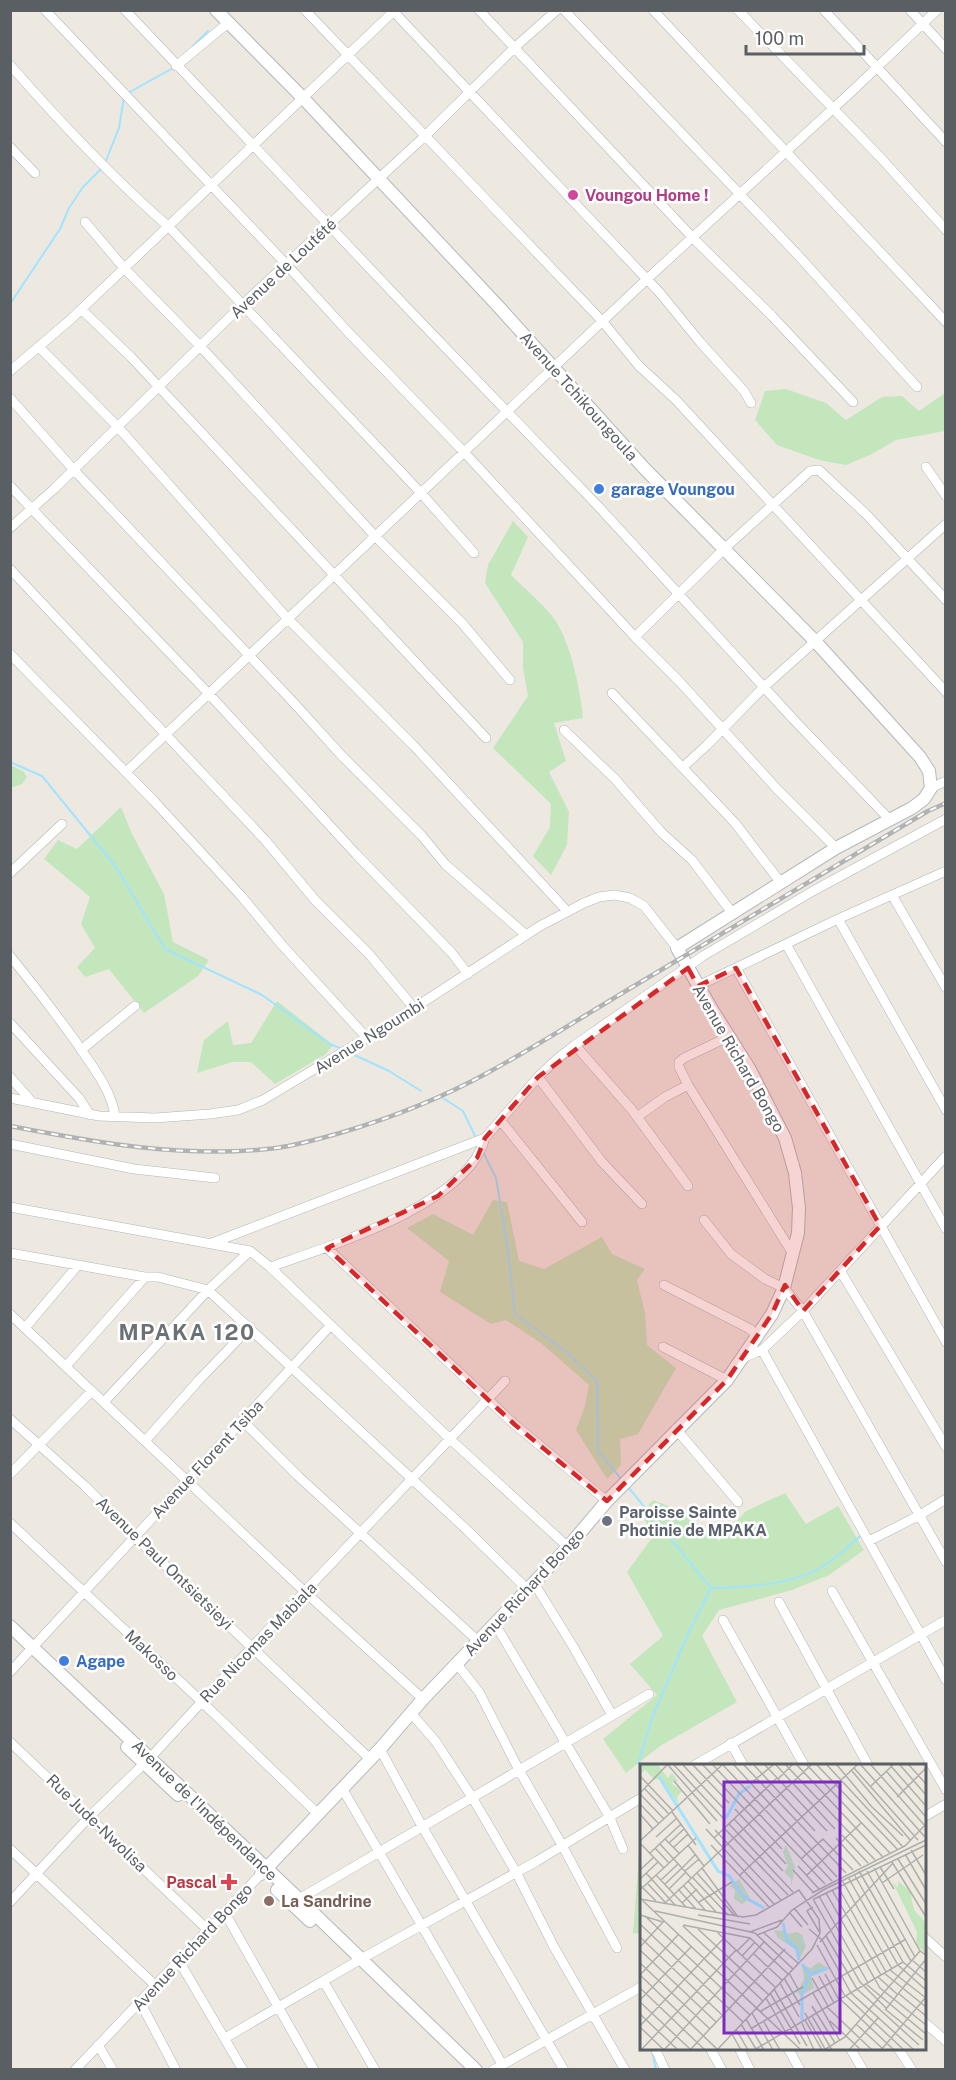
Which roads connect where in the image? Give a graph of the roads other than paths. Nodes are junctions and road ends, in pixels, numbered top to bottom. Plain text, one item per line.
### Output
1 (45, 10) edge
2 (125, 10) edge
3 (306, 10) edge
4 (479, 10) edge
5 (557, 10) edge
6 (564, 10) edge
7 (653, 10) edge
8 (738, 10) edge
9 (824, 10) edge
10 (910, 10) edge
11 (938, 10) edge
12 (217, 11) edge
13 (394, 11) edge
14 (228, 22) junction
15 (923, 24) junction
16 (514, 48) junction
17 (945, 49) edge
18 (350, 55) junction
19 (10, 65) edge
20 (176, 66) junction
21 (877, 67) junction
22 (468, 92) junction
23 (303, 98) junction
24 (832, 109) junction
25 (424, 136) junction
26 (945, 142) edge
27 (253, 146) junction
28 (10, 147) edge
29 (787, 151) junction
30 (35, 173) dead end
31 (377, 179) junction
32 (212, 186) junction
33 (741, 195) junction
34 (85, 222) dead end
35 (329, 225) junction
36 (169, 227) junction
37 (945, 230) edge
38 (693, 238) junction
39 (286, 264) junction
40 (124, 268) junction
41 (646, 280) junction
42 (242, 305) junction
43 (81, 309) junction
44 (603, 322) junction
45 (945, 322) edge
46 (39, 347) junction
47 (201, 347) junction
48 (554, 368) junction
49 (10, 371) edge
50 (158, 387) junction
51 (916, 387) dead end
52 (10, 398) edge
53 (852, 402) dead end
54 (751, 403) dead end
55 (506, 412) junction
56 (117, 426) junction
57 (464, 452) junction
58 (926, 467) dead end
59 (73, 469) junction
60 (10, 486) edge
61 (421, 493) junction
62 (945, 496) edge
63 (774, 504) junction
64 (32, 508) junction
65 (945, 524) edge
66 (10, 528) edge
67 (375, 536) junction
68 (724, 549) junction
69 (474, 553) dead end
70 (908, 560) junction
71 (10, 569) edge
72 (333, 576) junction
73 (678, 594) junction
74 (860, 600) junction
75 (945, 600) edge
76 (288, 618) junction
77 (634, 637) junction
78 (815, 640) junction
79 (10, 654) edge
80 (249, 655) junction
81 (510, 680) dead end
82 (764, 687) junction
83 (945, 692) edge
84 (612, 693) dead end
85 (209, 694) junction
86 (724, 728) junction
87 (564, 729) dead end
88 (166, 734) junction
89 (486, 738) dead end
90 (683, 767) junction
91 (126, 772) junction
92 (945, 781) edge
93 (931, 788) junction
94 (945, 819) edge
95 (890, 820) junction
96 (62, 824) dead end
97 (836, 848) junction
98 (10, 873) edge
99 (945, 873) edge
100 (781, 883) junction
101 (892, 895) junction
102 (567, 911) junction
103 (733, 914) junction
104 (838, 919) junction
105 (526, 935) junction
106 (786, 944) junction
107 (10, 956) edge
108 (682, 958) junction
109 (736, 968) junction
110 (468, 974) junction
111 (698, 986) junction
112 (945, 988) edge
113 (135, 1006) dead end
114 (414, 1008) junction
115 (10, 1023) edge
116 (730, 1036) junction
117 (367, 1038) junction
118 (576, 1045) junction
119 (81, 1050) junction
120 (10, 1077) edge
121 (538, 1077) junction
122 (688, 1085) junction
123 (10, 1098) edge
124 (32, 1102) junction
125 (945, 1110) edge
126 (90, 1115) junction
127 (116, 1116) junction
128 (637, 1117) junction
129 (501, 1121) junction
130 (485, 1138) junction
131 (10, 1144) edge
132 (945, 1156) edge
133 (215, 1178) dead end
134 (921, 1184) junction
135 (688, 1186) dead end
136 (642, 1204) dead end
137 (10, 1207) edge
138 (704, 1220) dead end
139 (582, 1222) dead end
140 (880, 1226) junction
141 (945, 1229) edge
142 (213, 1243) junction
143 (327, 1248) junction
144 (250, 1251) junction
145 (10, 1253) edge
146 (793, 1254) junction
147 (78, 1264) junction
148 (270, 1267) junction
149 (841, 1272) junction
150 (145, 1277) junction
151 (664, 1285) dead end
152 (784, 1288) junction
153 (208, 1290) junction
154 (803, 1311) junction
155 (10, 1314) edge
156 (330, 1326) junction
157 (25, 1328) junction
158 (250, 1328) junction
159 (758, 1337) junction
160 (945, 1342) edge
161 (663, 1347) dead end
162 (762, 1350) junction
163 (745, 1357) junction
164 (66, 1366) junction
165 (293, 1366) junction
166 (728, 1380) junction
167 (505, 1382) dead end
168 (92, 1391) junction
169 (488, 1399) junction
170 (104, 1402) junction
171 (10, 1419) edge
172 (243, 1421) junction
173 (676, 1429) junction
174 (450, 1439) junction
175 (145, 1441) junction
176 (39, 1446) junction
177 (945, 1447) edge
178 (10, 1474) edge
179 (412, 1479) junction
180 (187, 1481) junction
181 (945, 1499) edge
182 (606, 1501) junction
183 (738, 1502) dead end
184 (920, 1515) junction
185 (10, 1523) edge
186 (360, 1534) junction
187 (135, 1537) junction
188 (870, 1541) junction
189 (568, 1547) junction
190 (945, 1562) edge
191 (531, 1586) junction
192 (832, 1590) dead end
193 (85, 1592) junction
194 (305, 1592) junction
195 (779, 1602) dead end
196 (723, 1620) dead end
197 (945, 1620) edge
198 (495, 1624) junction
199 (10, 1626) edge
200 (920, 1633) junction
201 (10, 1637) edge
202 (478, 1641) junction
203 (252, 1647) junction
204 (31, 1652) junction
205 (871, 1662) junction
206 (457, 1664) junction
207 (10, 1672) edge
208 (945, 1680) edge
209 (826, 1689) junction
210 (649, 1694) dead end
211 (423, 1699) junction
212 (201, 1701) junction
213 (411, 1713) junction
214 (612, 1715) junction
215 (779, 1717) junction
216 (10, 1742) edge
217 (565, 1743) junction
218 (731, 1743) junction
219 (380, 1749) junction
220 (370, 1760) junction
221 (148, 1761) junction
222 (697, 1764) edge
223 (742, 1764) edge
224 (803, 1764) edge
225 (867, 1764) edge
226 (519, 1770) junction
227 (342, 1788) junction
228 (945, 1790) edge
229 (472, 1797) junction
230 (640, 1799) edge
231 (945, 1804) edge
232 (318, 1814) junction
233 (90, 1816) junction
234 (609, 1816) junction
235 (926, 1816) edge
236 (422, 1826) junction
237 (562, 1845) junction
238 (10, 1849) edge
239 (624, 1849) dead end
240 (378, 1852) junction
241 (263, 1871) junction
242 (516, 1872) junction
243 (37, 1875) junction
244 (299, 1899) junction
245 (466, 1900) junction
246 (10, 1902) edge
247 (225, 1913) junction
248 (420, 1926) junction
249 (208, 1930) junction
250 (926, 1940) edge
251 (617, 1948) dead end
252 (945, 1957) edge
253 (179, 1961) junction
254 (358, 1961) junction
255 (324, 1982) junction
256 (156, 1986) junction
257 (640, 1988) edge
258 (140, 2002) junction
259 (278, 2008) junction
260 (592, 2013) junction
261 (926, 2024) edge
262 (225, 2038) junction
263 (545, 2038) junction
264 (945, 2042) edge
265 (99, 2045) junction
266 (655, 2050) edge
267 (711, 2050) edge
268 (740, 2050) edge
269 (789, 2050) edge
270 (851, 2050) edge
271 (899, 2050) edge
272 (502, 2064) junction
273 (75, 2070) edge
274 (113, 2070) edge
275 (176, 2070) edge
276 (243, 2070) edge
277 (314, 2070) edge
278 (375, 2070) edge
279 (466, 2070) edge
280 (476, 2070) edge
281 (492, 2070) edge
282 (564, 2070) edge
283 (625, 2070) edge
284 (665, 2070) edge
285 (722, 2070) edge
286 (750, 2070) edge
287 (800, 2070) edge
288 (863, 2070) edge
289 (912, 2070) edge

1 - 32 street
2 - 20 street
3 - 18 street
4 - 16 street
5 - 16 street, Avenue de Loutété
6 - 33 street
7 - 29 street
8 - 24 street
9 - 21 street
10 - 15 street
11 - 15 street
12 - 14 street, Avenue Tchikoungoula
13 - 18 street
13 - 22 street
14 - 20 street
14 - 23 street, Avenue Tchikoungoula
15 - 17 street
15 - 21 street
16 - 22 street, Avenue de Loutété
16 - 38 street
18 - 23 street
18 - 25 street
19 - 36 street
20 - 27 street
21 - 24 street
21 - 26 street
22 - 25 street, Avenue de Loutété
22 - 41 street
23 - 27 street
23 - 31 street, Avenue Tchikoungoula
24 - 29 street
24 - 37 street
25 - 31 street, Avenue de Loutété
25 - 44 street
27 - 32 street
27 - 35 street
28 - 30 street
29 - 33 street
29 - 45 street
31 - 35 street, Avenue de Loutété
31 - 48 street, Avenue Tchikoungoula
32 - 36 street
32 - 39 street
33 - 38 street
33 - 51 street
34 - 40 street
35 - 39 street, Avenue de Loutété
35 - 55 street
36 - 40 street
36 - 42 street
38 - 41 street
38 - 53 street
39 - 42 street, Avenue de Loutété
39 - 57 street
40 - 43 street
40 - 47 street
41 - 44 street
41 - 54 street
42 - 47 street, Avenue de Loutété
42 - 61 street
43 - 46 street
43 - 50 street
44 - 48 street
44 - 63 street
46 - 49 street
46 - 56 street
47 - 50 street, Avenue de Loutété
47 - 67 street
48 - 55 street
48 - 68 street, Avenue Tchikoungoula
50 - 56 street, Avenue de Loutété
50 - 72 street
52 - 59 street
55 - 57 street
55 - 73 street
56 - 59 street, Avenue de Loutété
56 - 76 street
57 - 61 street
57 - 77 street
58 - 62 street
59 - 64 street, Avenue de Loutété
59 - 80 street
60 - 64 street
61 - 67 street
61 - 69 street
63 - 68 street
63 - 70 street
63 - 74 street
64 - 66 street, Avenue de Loutété
64 - 85 street
65 - 70 street
67 - 72 street
67 - 81 street
68 - 73 street
68 - 78 street, Avenue Tchikoungoula
70 - 74 street
70 - 75 street
71 - 88 street
72 - 76 street
72 - 89 street
73 - 77 street
73 - 82 street
74 - 78 street
74 - 83 street
76 - 80 street
76 - 102 street
77 - 86 street
78 - 82 street
78 - 93 street, Avenue Tchikoungoula
79 - 91 street
80 - 85 street
80 - 105 street
82 - 86 street
82 - 95 street
84 - 90 street
85 - 88 street
85 - 110 street
86 - 90 street
86 - 97 street
87 - 103 street
88 - 91 street
88 - 114 street
90 - 100 street
91 - 117 street
92 - 93 street
93 - 95 street
94 - 108 street
95 - 97 street
96 - 98 street
97 - 100 street
99 - 101 street
100 - 103 street
101 - 104 street
101 - 112 street
102 - 105 street, Avenue Ngoumbi
102 - 108 street, Avenue Ngoumbi
103 - 108 street
104 - 106 street
104 - 125 street
105 - 110 street, Avenue Ngoumbi
106 - 109 street
106 - 134 street
107 - 119 street
108 - 111 street, Avenue Richard Bongo
108 - 118 street
109 - 111 street
109 - 140 street
110 - 114 street, Avenue Ngoumbi
111 - 116 street, Avenue Richard Bongo
113 - 119 street
114 - 117 street, Avenue Ngoumbi
115 - 126 street
116 - 122 street
116 - 146 street, Avenue Richard Bongo
117 - 127 street, Avenue Ngoumbi
118 - 121 street
118 - 128 street
119 - 127 street
120 - 124 street
121 - 129 street
121 - 136 street
122 - 128 street
122 - 146 street
123 - 124 street, Avenue Ngoumbi
124 - 126 street, Avenue Ngoumbi
126 - 127 street, Avenue Ngoumbi
128 - 135 street
129 - 130 street
129 - 139 street
130 - 142 street
130 - 143 street
131 - 133 street
132 - 134 street
134 - 140 street
134 - 141 street
137 - 142 street
138 - 152 street
140 - 149 street
140 - 160 street
142 - 144 street
143 - 148 street
143 - 169 street
144 - 148 street
144 - 153 street
145 - 147 street
146 - 152 street, Avenue Richard Bongo
147 - 150 street
147 - 157 street
148 - 156 street
149 - 154 street
149 - 177 street
150 - 153 street
150 - 164 street
151 - 159 street
152 - 154 street
152 - 159 street, Avenue Richard Bongo
153 - 158 street
153 - 170 street
154 - 162 street
154 - 184 street
155 - 157 street
156 - 165 street, Avenue Florent Tsiba
156 - 174 street
157 - 164 street
158 - 165 street
158 - 175 street
159 - 163 street, Avenue Richard Bongo
161 - 166 street
162 - 163 street
162 - 188 street
163 - 166 street, Avenue Richard Bongo
164 - 168 street
165 - 172 street, Avenue Florent Tsiba
165 - 179 street
166 - 173 street, Avenue Richard Bongo
167 - 169 street, Rue Nicomas Mabiala
168 - 170 street
168 - 176 street
169 - 174 street, Rue Nicomas Mabiala
169 - 182 street
170 - 175 street
171 - 176 street, Avenue Paul Ontsietsieyi
172 - 180 street, Avenue Florent Tsiba
172 - 186 street
173 - 182 street, Avenue Richard Bongo
173 - 183 street
174 - 179 street, Rue Nicomas Mabiala
174 - 189 street
175 - 180 street
176 - 178 street
176 - 187 street, Avenue Paul Ontsietsieyi
179 - 186 street, Rue Nicomas Mabiala
179 - 191 street
180 - 187 street, Avenue Florent Tsiba
180 - 194 street
181 - 184 street
182 - 189 street, Avenue Richard Bongo
184 - 188 street
184 - 190 street
185 - 193 street, Makosso
186 - 194 street, Rue Nicomas Mabiala
186 - 202 street
187 - 193 street, Avenue Florent Tsiba
187 - 203 street, Avenue Paul Ontsietsieyi
188 - 200 street
189 - 191 street, Avenue Richard Bongo
191 - 198 street, Avenue Richard Bongo
191 - 214 street
192 - 205 street
193 - 204 street, Avenue Florent Tsiba
193 - 212 street, Makosso
194 - 203 street, Rue Nicomas Mabiala
194 - 211 street
195 - 209 street
196 - 215 street
197 - 200 street
198 - 202 street, Avenue Richard Bongo
198 - 217 street
199 - 204 street, Avenue de l'Indépendance
200 - 205 street
200 - 208 street
201 - 204 street, Avenue de l'Indépendance
202 - 206 street, Avenue Richard Bongo
203 - 212 street, Rue Nicomas Mabiala
203 - 220 street, Avenue Paul Ontsietsieyi
204 - 207 street, Avenue Florent Tsiba
204 - 221 street, Avenue de l'Indépendance
205 - 209 street
205 - 228 street
206 - 211 street, Avenue Richard Bongo
206 - 226 street
209 - 215 street
209 - 225 street
210 - 214 street
211 - 213 street, Avenue Richard Bongo
212 - 221 street, Rue Nicomas Mabiala
212 - 232 street, Makosso
213 - 219 street, Avenue Richard Bongo
213 - 229 street
214 - 217 street
215 - 218 street
215 - 224 street
216 - 233 street, Rue Jude-Nwolisa
217 - 226 street
217 - 234 street
218 - 222 street
218 - 223 street
219 - 220 street, Avenue Richard Bongo
219 - 236 street
220 - 227 street, Avenue Richard Bongo
221 - 233 street, Rue Nicomas Mabiala
221 - 241 street, Avenue de l'Indépendance
226 - 229 street
226 - 237 street
227 - 232 street, Avenue Richard Bongo
227 - 240 street
229 - 236 street
229 - 242 street
230 - 234 street
231 - 235 street
232 - 241 street, Avenue Richard Bongo
233 - 243 street, Rue Nicomas Mabiala
233 - 249 street, Rue Jude-Nwolisa
234 - 237 street
234 - 239 street
236 - 240 street
236 - 245 street
237 - 242 street
237 - 251 street
238 - 243 street
240 - 244 street
240 - 248 street
241 - 244 street, Avenue de l'Indépendance
241 - 247 street, Avenue Richard Bongo
241 - 254 street, Avenue de l'Indépendance
242 - 245 street
242 - 260 street
243 - 246 street, Rue Nicomas Mabiala
243 - 256 street
244 - 254 street, Avenue de l'Indépendance
245 - 248 street
245 - 263 street
247 - 249 street, Avenue Richard Bongo
247 - 259 street
248 - 254 street
248 - 272 street
249 - 253 street, Avenue Richard Bongo
250 - 252 street
253 - 256 street, Avenue Richard Bongo
253 - 262 street
254 - 255 street
254 - 279 street, Avenue de l'Indépendance
254 - 280 street, Avenue de l'Indépendance
255 - 259 street
255 - 278 street
256 - 258 street, Avenue Richard Bongo
257 - 260 street
258 - 265 street, Avenue Richard Bongo
258 - 275 street
259 - 262 street
259 - 277 street
260 - 263 street
260 - 283 street
261 - 264 street
262 - 276 street
263 - 272 street
263 - 282 street
265 - 273 street, Avenue Richard Bongo
265 - 274 street
266 - 284 street
267 - 285 street
268 - 286 street
269 - 287 street
270 - 288 street
271 - 289 street
272 - 281 street

